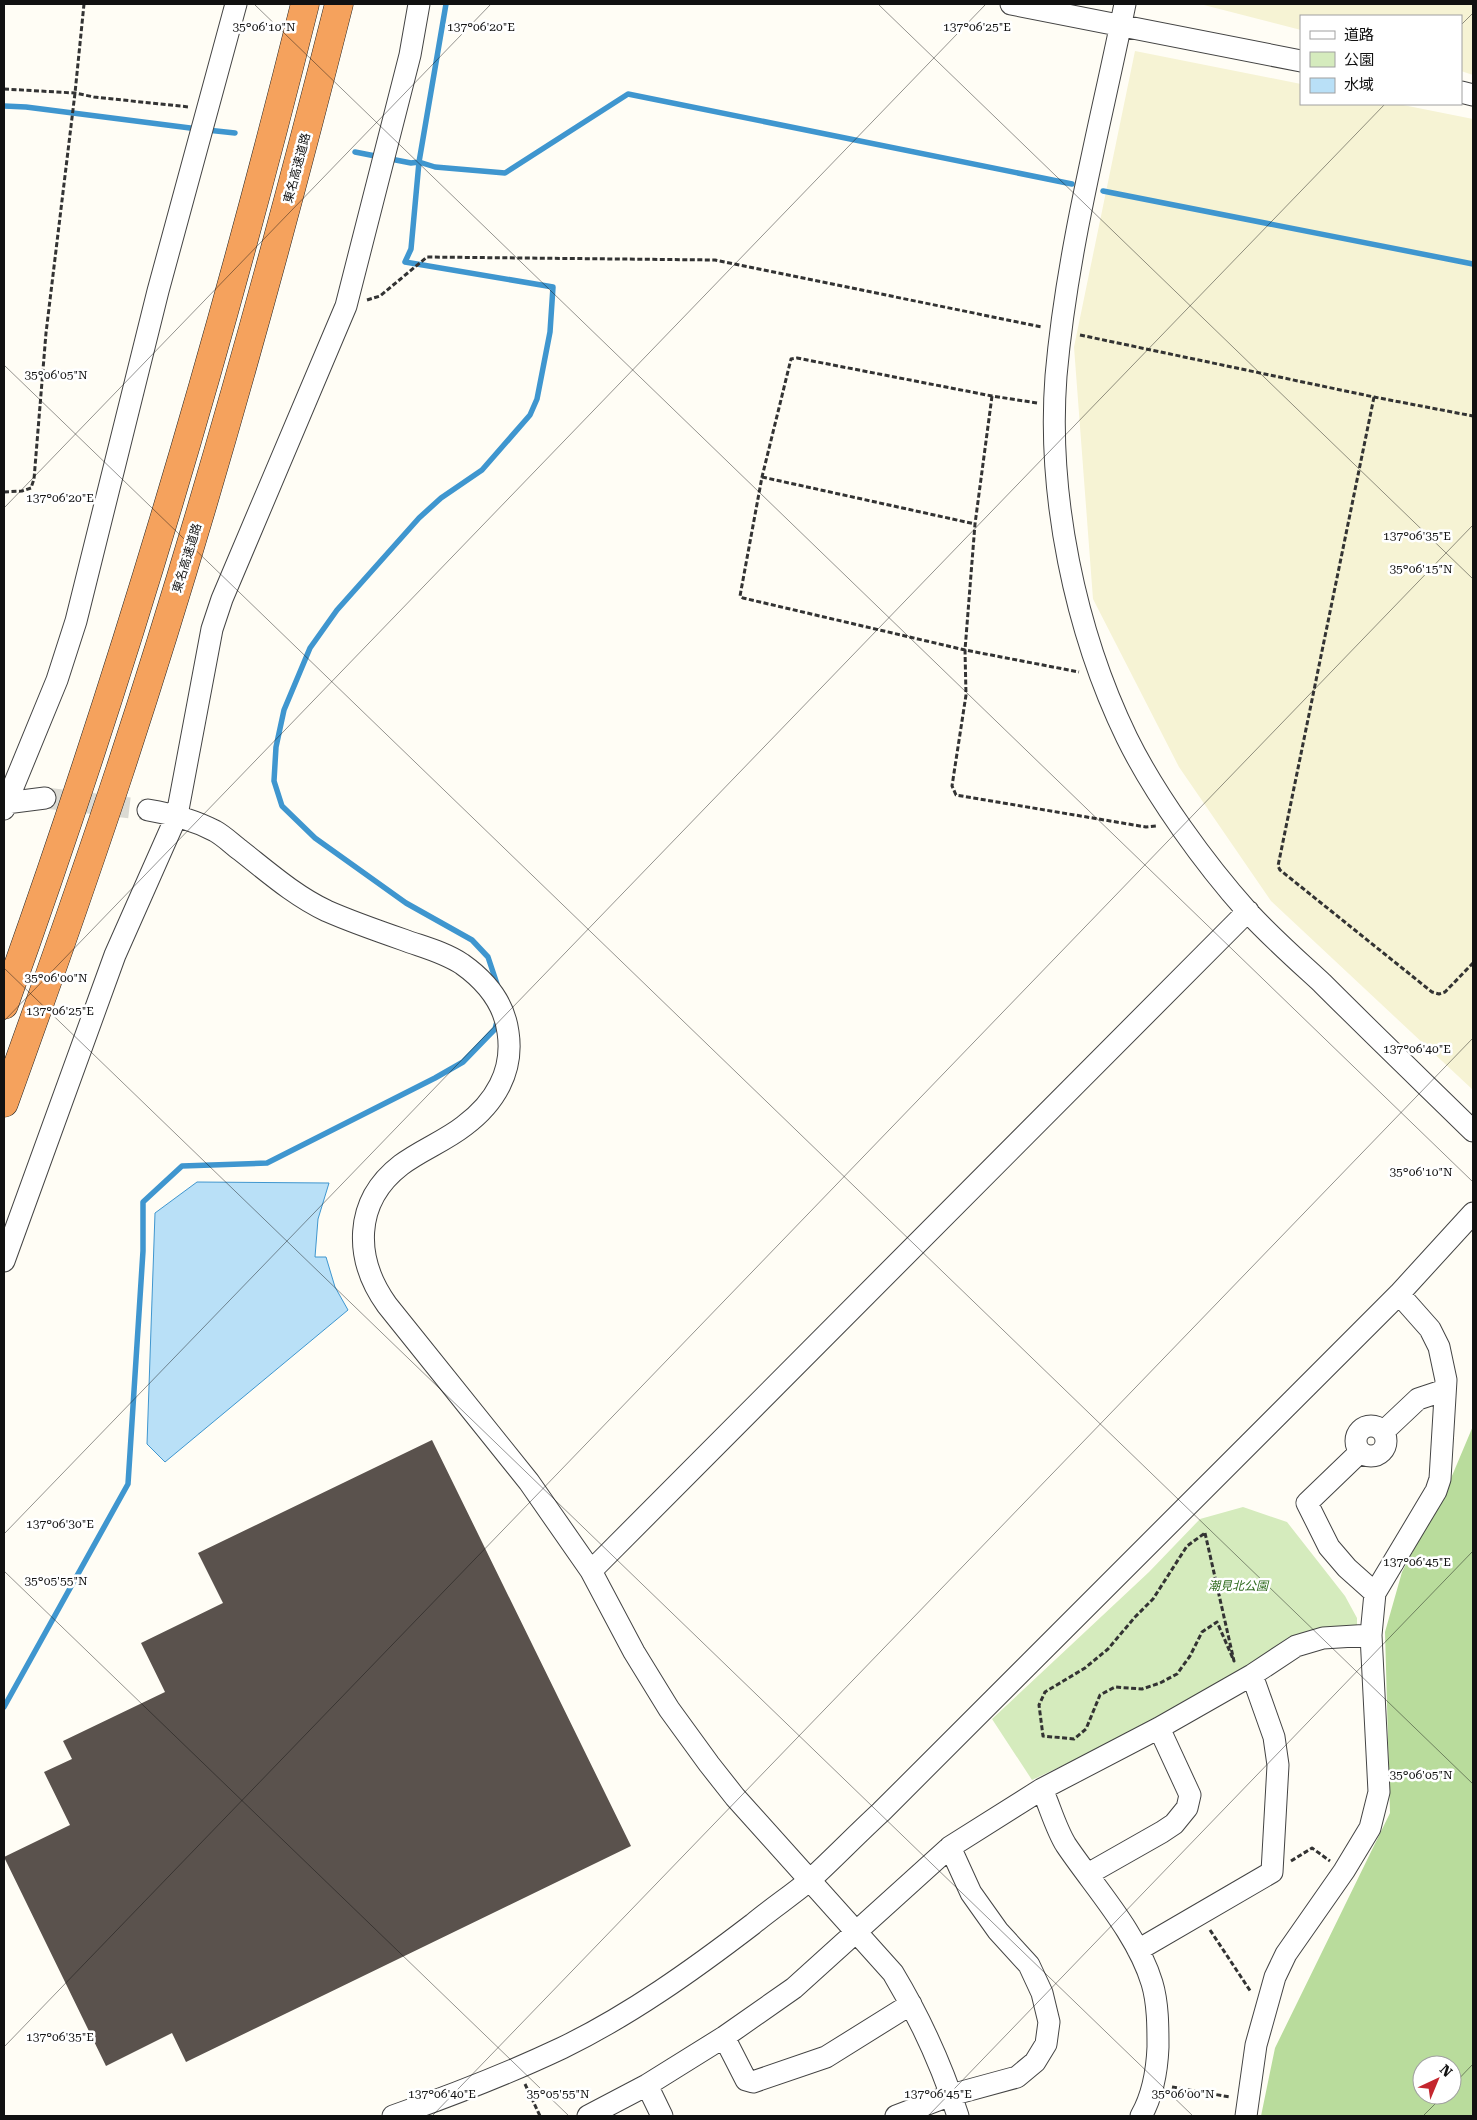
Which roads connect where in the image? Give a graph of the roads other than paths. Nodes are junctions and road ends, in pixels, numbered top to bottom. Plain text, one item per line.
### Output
1 (236, 4) edge
2 (305, 4) edge
3 (339, 4) edge
4 (419, 4) edge
5 (1011, 4) edge
6 (1125, 4) edge
7 (1121, 27) junction
8 (1300, 61) edge
9 (45, 798) tunnel mouth
10 (5, 806) edge
11 (148, 810) tunnel mouth
12 (177, 815) junction
13 (1248, 912) junction
14 (4, 1005) edge
15 (4, 1103) edge
16 (1473, 1131) edge
17 (1473, 1213) edge
18 (4, 1261) edge
19 (1399, 1294) junction
20 (1446, 1390) junction
21 (592, 1571) junction
22 (1375, 1593) junction
23 (1371, 1636) junction
24 (1252, 1675) junction
25 (1159, 1728) junction
26 (1042, 1789) junction
27 (950, 1847) junction
28 (1088, 1874) junction
29 (809, 1880) junction
30 (857, 1931) junction
31 (1138, 1950) junction
32 (912, 2004) junction
33 (724, 2037) junction
34 (648, 2085) junction
35 (952, 2095) junction
36 (1247, 2108) edge
37 (393, 2116) edge
38 (588, 2116) edge
39 (662, 2116) edge
40 (896, 2116) edge
41 (958, 2116) edge
42 (1141, 2116) edge

1 - 10 street
2 - 14 highway
3 - 15 highway, 東名高速道路
4 - 12 street
5 - 7 street
6 - 7 street
7 - 8 street
7 - 13 street
9 - 10 street
11 - 12 street
12 - 18 street
12 - 21 street
13 - 16 street
13 - 21 street
17 - 19 street
19 - 20 street
19 - 29 street
20 - 22 street
20 - 22 street
21 - 29 street
22 - 23 street
23 - 24 street
23 - 36 street
24 - 25 street
24 - 31 street
25 - 26 street
25 - 28 street
26 - 27 street
26 - 28 street
27 - 30 street
27 - 35 street
28 - 31 street
29 - 30 street
29 - 37 street
30 - 32 street
30 - 33 street
31 - 42 street
32 - 33 street
32 - 35 street
33 - 34 street
34 - 38 street
34 - 39 street
35 - 40 street
35 - 41 street

